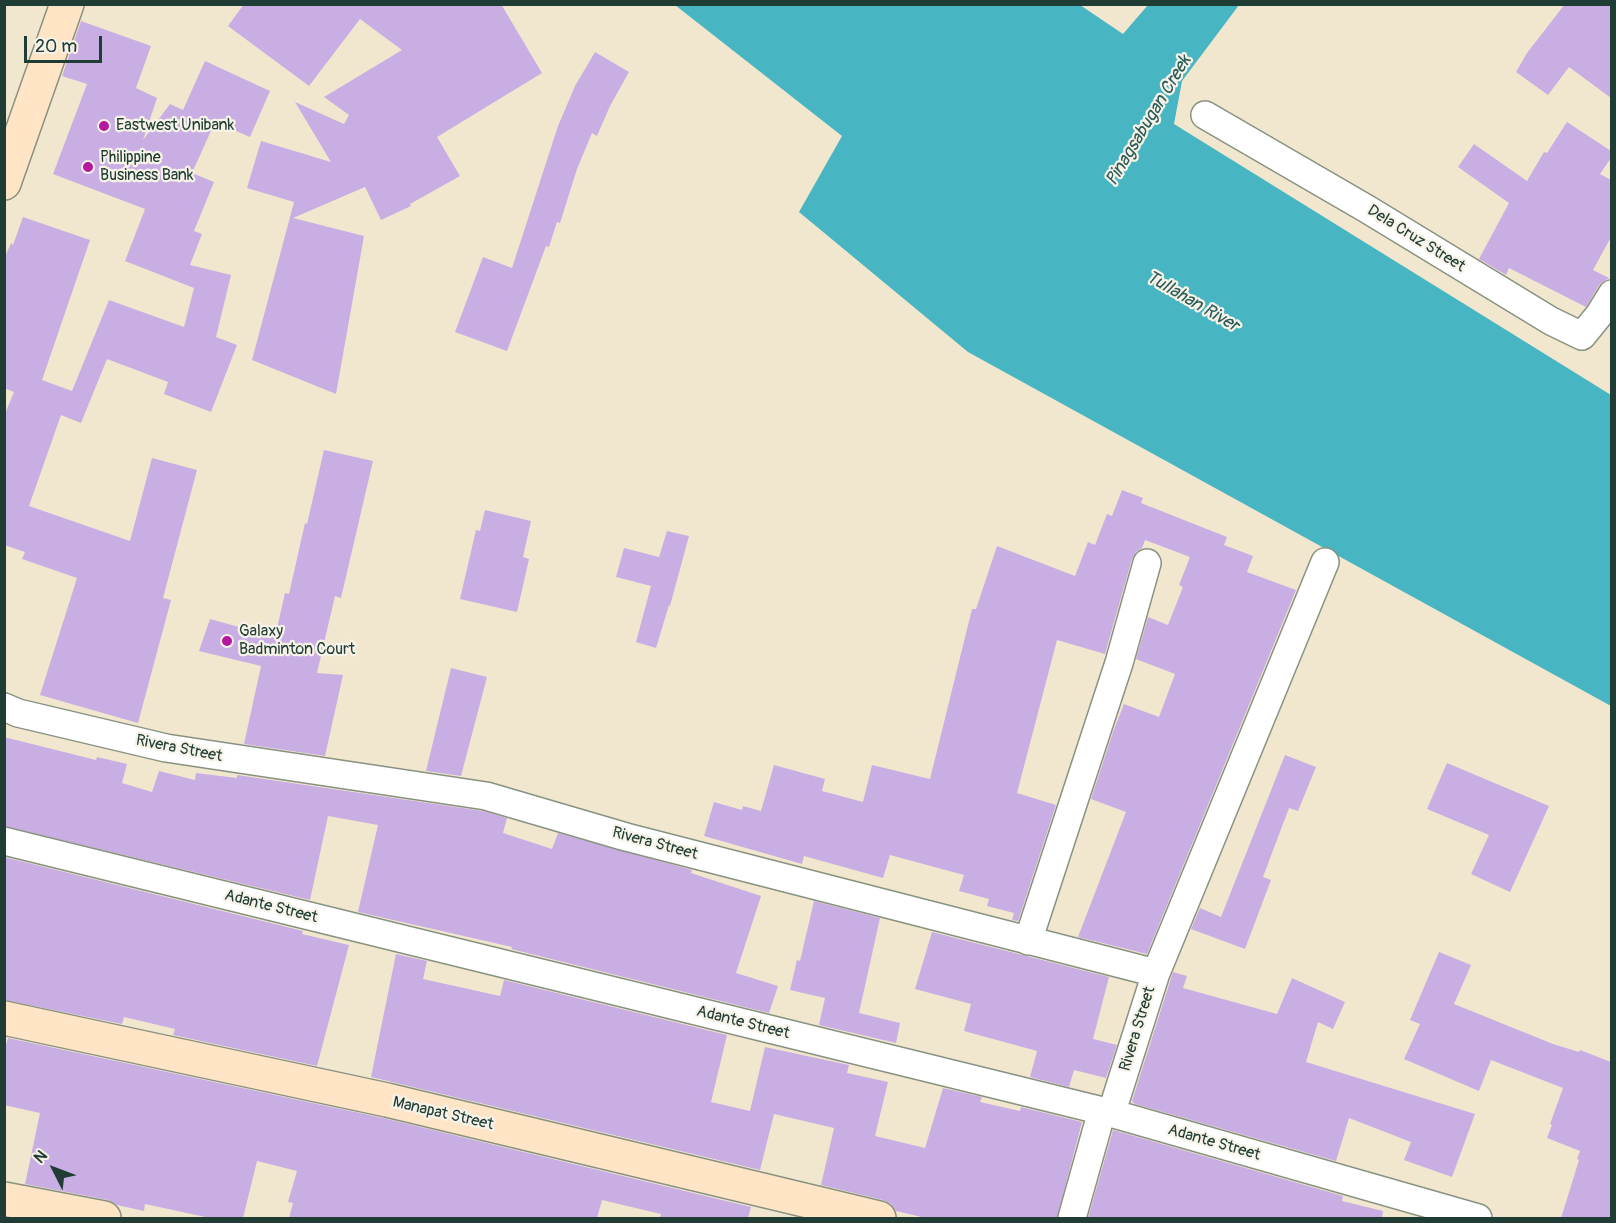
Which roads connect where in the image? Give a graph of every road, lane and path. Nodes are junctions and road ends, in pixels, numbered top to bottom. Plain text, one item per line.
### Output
1 (67, 4) edge
2 (1205, 116) dead end
3 (12, 138) edge
4 (4, 183) edge
5 (1611, 294) edge
6 (1324, 562) dead end
7 (1146, 563) dead end
8 (4, 707) edge
9 (4, 842) edge
10 (1028, 941) junction
11 (1156, 973) junction
12 (4, 1018) edge
13 (1107, 1112) junction
14 (4, 1199) edge
15 (104, 1218) edge
16 (879, 1218) edge
17 (1072, 1218) edge
18 (1479, 1218) edge

1 - 3 main road
2 - 5 street, Dela Cruz Street
3 - 4 main road
6 - 11 street
7 - 10 street
8 - 10 street, Rivera Street
9 - 13 street, Adante Street
10 - 11 street, Rivera Street
11 - 13 street, Rivera Street
12 - 16 main road, Manapat Street
13 - 17 street, Rivera Street
13 - 18 street, Adante Street
14 - 15 main road

